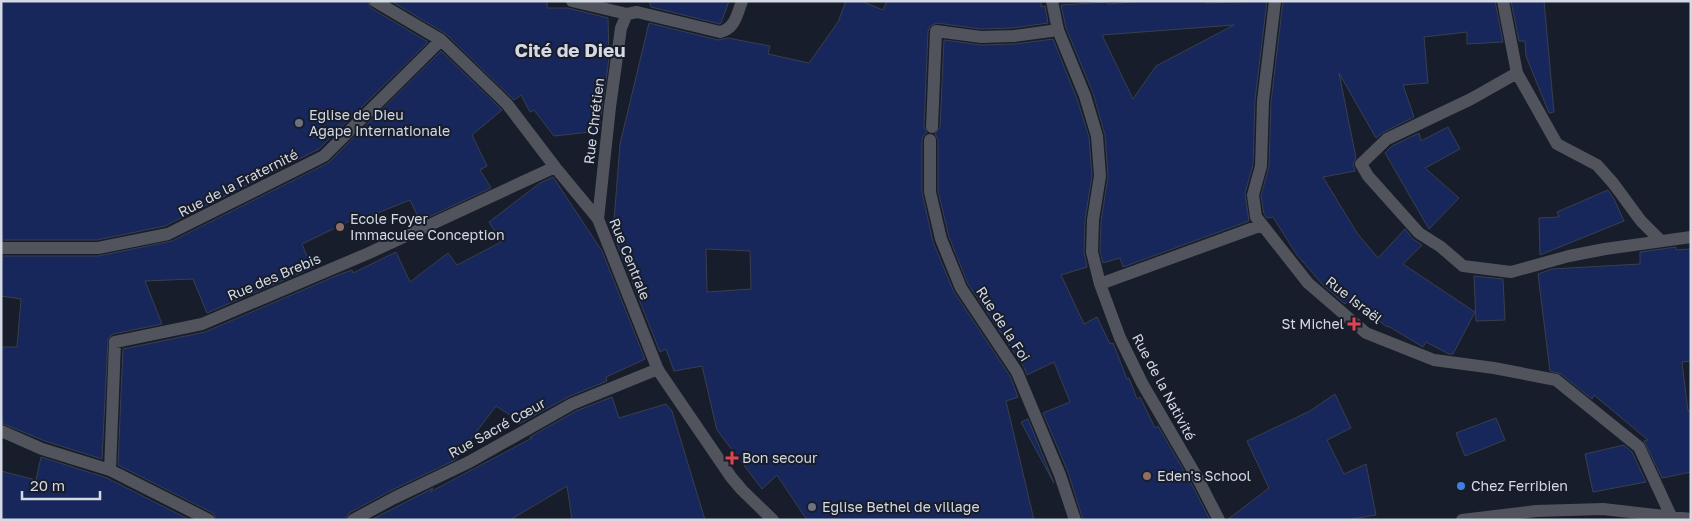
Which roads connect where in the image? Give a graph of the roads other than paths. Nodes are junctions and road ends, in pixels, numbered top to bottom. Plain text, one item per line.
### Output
1 (375, 1) edge
2 (572, 1) edge
3 (742, 1) edge
4 (1052, 1) edge
5 (1275, 1) edge
6 (1503, 1) edge
7 (627, 14) junction
8 (1058, 30) junction
9 (441, 40) junction
10 (1517, 73) junction
11 (932, 127) dead end
12 (930, 140) dead end
13 (554, 167) junction
14 (598, 219) junction
15 (1262, 225) junction
16 (1691, 237) edge
17 (1662, 241) junction
18 (1, 248) edge
19 (1100, 284) junction
20 (658, 369) junction
21 (1, 431) edge
22 (110, 470) junction
23 (1671, 516) junction
24 (1691, 519) edge
25 (208, 520) edge
26 (353, 520) edge
27 (773, 520) edge
28 (1075, 520) edge
29 (1219, 520) edge
30 (1462, 520) edge

1 - 9 street, Rue Centrale
2 - 7 street
3 - 7 street
4 - 8 street, Rue de la Nativité
5 - 15 street, Rue Israël
6 - 10 street
7 - 14 street, Rue Chrétien
8 - 11 street
8 - 19 street, Rue de la Nativité
9 - 13 street, Rue Centrale
9 - 18 street, Rue de la Fraternité
10 - 17 street
10 - 17 street
12 - 28 street, Rue de la Foi
13 - 14 street, Rue Centrale
13 - 22 street, Rue des Brebis
14 - 20 street, Rue Centrale
15 - 19 street
15 - 23 street, Rue Israël
16 - 17 street
19 - 29 street, Rue de la Nativité
20 - 26 street, Rue Sacré Cœur
20 - 27 street, Rue Centrale
21 - 22 street
22 - 25 street
23 - 24 street
23 - 30 street

